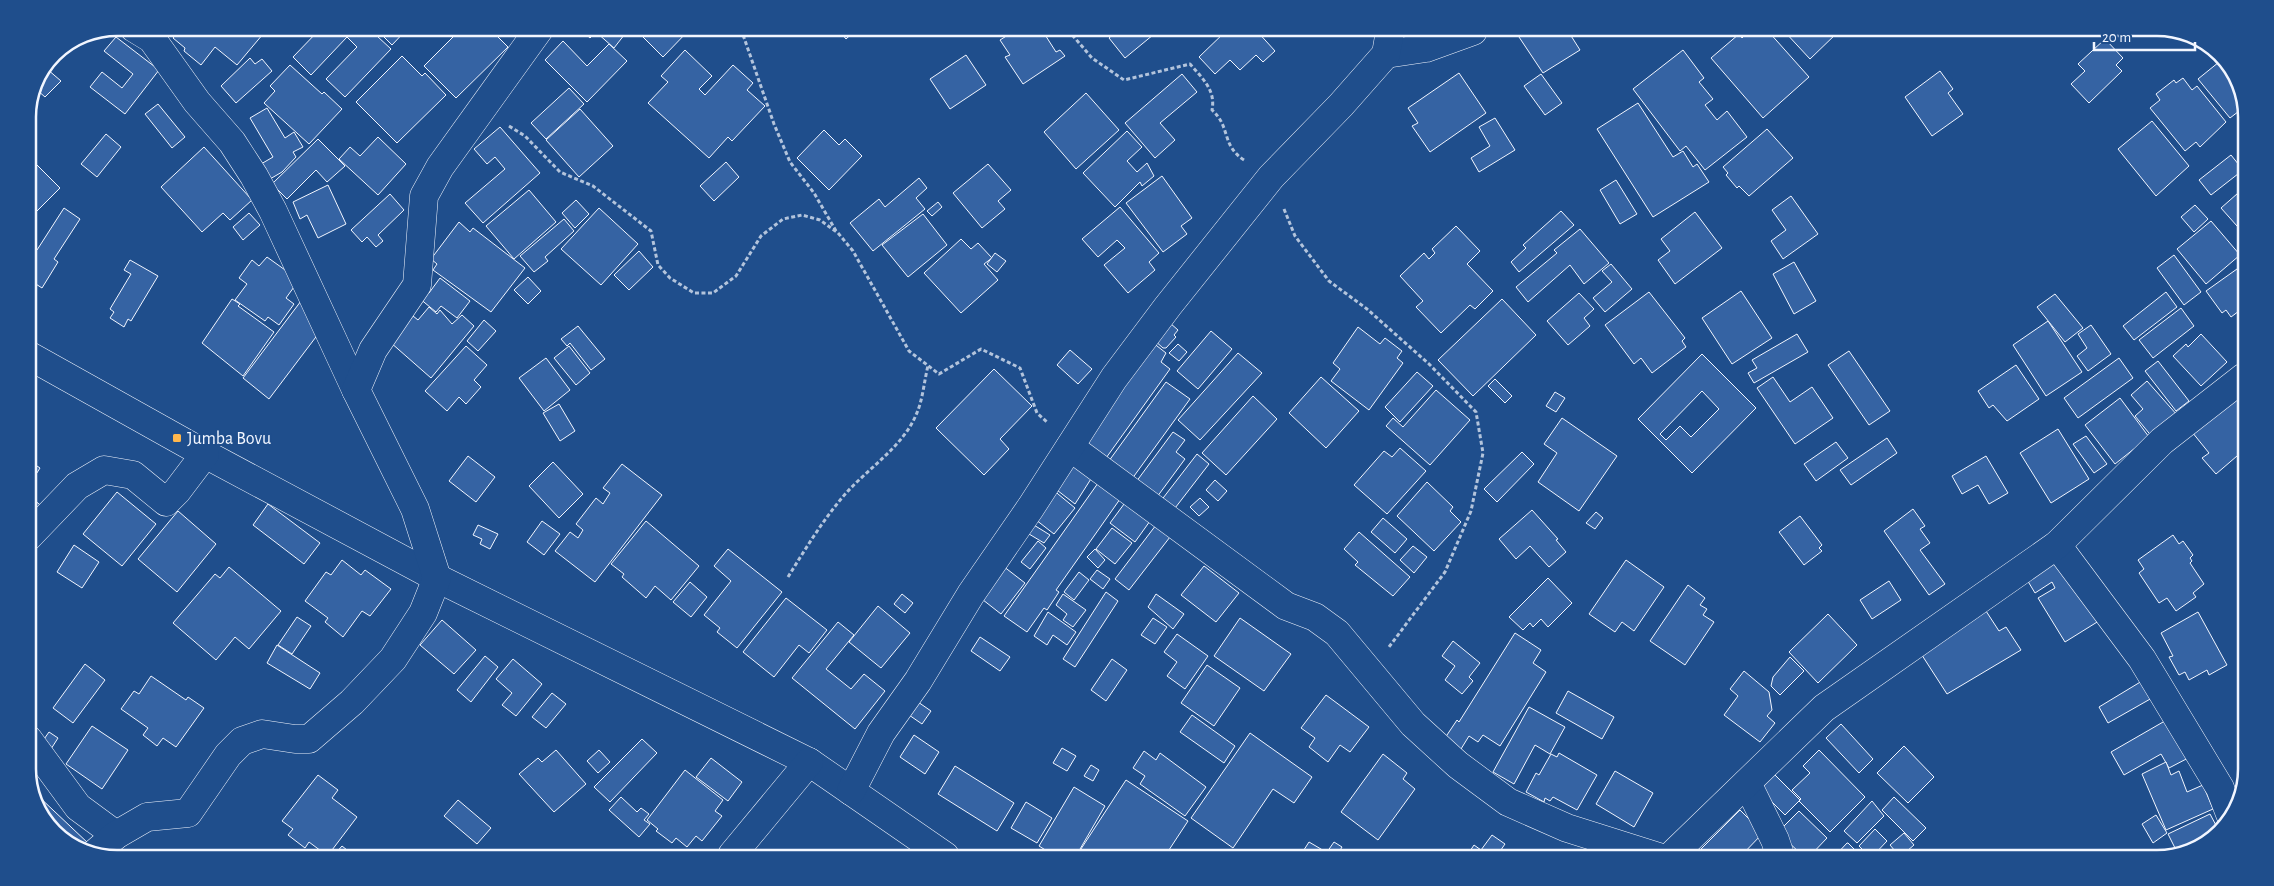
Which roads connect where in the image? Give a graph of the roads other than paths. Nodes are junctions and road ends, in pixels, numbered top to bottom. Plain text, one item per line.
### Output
1 (147, 36) edge
2 (534, 36) edge
3 (1459, 36) edge
4 (1388, 42) edge
5 (36, 359) edge
6 (2238, 382) edge
7 (356, 390) junction
8 (1070, 447) junction
9 (205, 454) junction
10 (36, 529) edge
11 (2057, 545) junction
12 (437, 578) junction
13 (36, 751) edge
14 (809, 762) junction
15 (1746, 783) junction
16 (851, 791) junction
17 (2227, 807) edge
18 (116, 834) junction
19 (101, 848) edge
20 (736, 850) edge
21 (934, 850) edge
22 (1637, 850) edge
23 (1677, 850) edge
24 (1778, 850) edge

1 - 7 street
2 - 7 street
3 - 4 street
4 - 8 street
5 - 9 street
6 - 11 street
7 - 12 street
8 - 16 street
8 - 22 street
9 - 10 street
9 - 12 street
11 - 15 street
11 - 17 street
12 - 14 street
12 - 18 street
13 - 18 street
14 - 16 street
14 - 20 street
15 - 23 street
15 - 24 street
16 - 21 street
18 - 19 street

